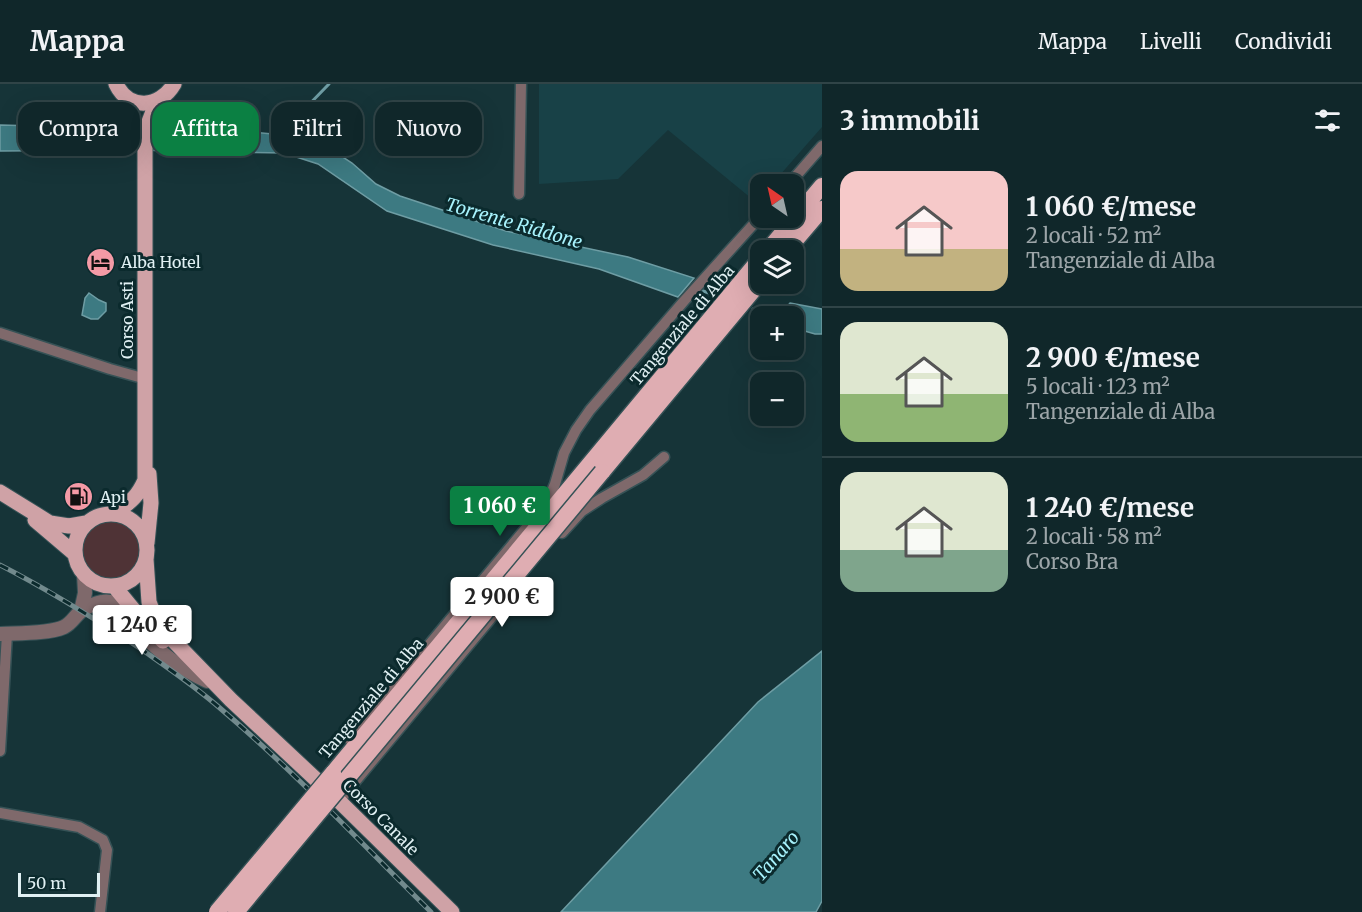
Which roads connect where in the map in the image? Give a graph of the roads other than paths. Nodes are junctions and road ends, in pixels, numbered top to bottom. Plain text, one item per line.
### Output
1 (174, 84) edge
2 (521, 84) edge
3 (113, 85) edge
4 (128, 99) junction
5 (160, 99) junction
6 (145, 128) junction
7 (822, 146) edge
8 (798, 174) edge
9 (822, 186) edge
10 (519, 194) dead end
11 (822, 209) edge
12 (822, 219) edge
13 (750, 228) edge
14 (776, 240) edge
15 (796, 240) edge
16 (799, 240) edge
17 (750, 272) edge
18 (750, 293) edge
19 (0, 333) edge
20 (146, 379) junction
21 (146, 435) junction
22 (664, 457) dead end
23 (597, 467) junction
24 (3, 493) edge
25 (114, 513) junction
26 (86, 523) junction
27 (147, 543) junction
28 (75, 554) junction
29 (146, 559) junction
30 (84, 574) junction
31 (114, 586) junction
32 (81, 611) junction
33 (3, 634) edge
34 (207, 681) junction
35 (231, 700) junction
36 (0, 751) edge
37 (317, 780) junction
38 (339, 801) junction
39 (0, 813) edge
40 (100, 912) edge
41 (217, 912) edge
42 (236, 912) edge
43 (452, 912) edge

1 - 5 main road
2 - 10 street
3 - 4 main road
4 - 5 main road
4 - 6 main road
5 - 6 main road
6 - 20 main road, Corso Asti
7 - 8 street
9 - 14 highway
11 - 15 highway
12 - 16 highway
13 - 37 street
17 - 23 highway, Tangenziale di Alba
18 - 23 highway, Tangenziale di Alba
19 - 20 street
20 - 21 main road, Corso Asti
21 - 25 main road, Corso Asti
21 - 27 main road, Corso Asti
22 - 38 street
23 - 41 highway, Tangenziale di Alba, bridge
23 - 42 highway, Tangenziale di Alba, bridge
24 - 26 main road
24 - 28 main road
25 - 26 main road
25 - 27 main road
26 - 28 main road
27 - 29 main road
28 - 30 main road
29 - 31 main road
29 - 35 main road, Corso Canale
30 - 31 main road
30 - 32 street
31 - 34 main road, Corso Canale
32 - 33 street
32 - 34 street
33 - 36 street
34 - 35 main road, Corso Canale
35 - 37 main road, Corso Canale
37 - 38 main road, Corso Canale
38 - 43 main road, Corso Canale
39 - 40 street

